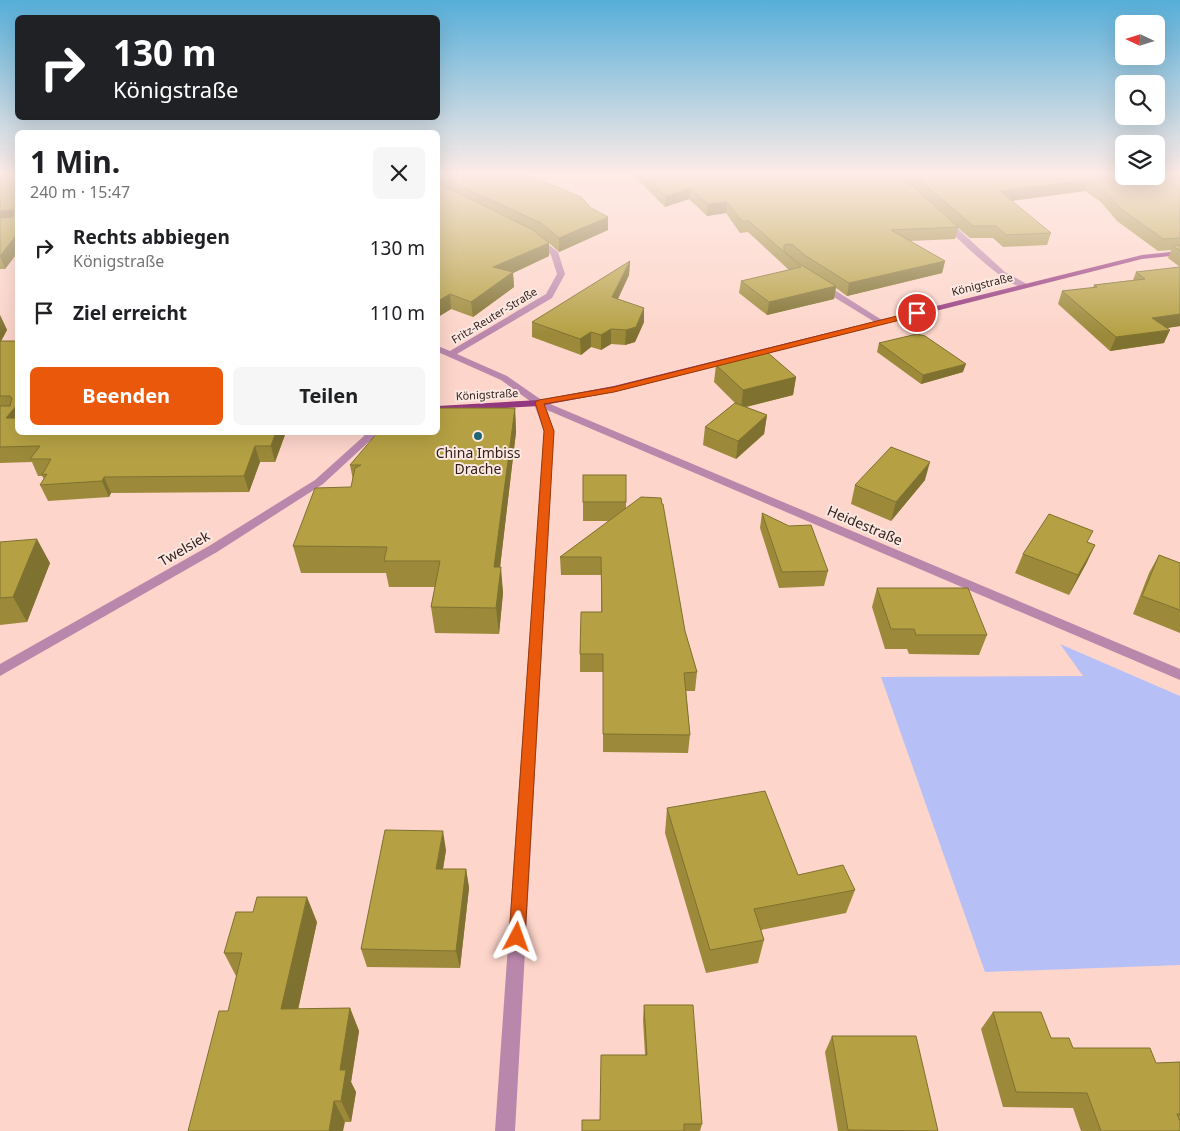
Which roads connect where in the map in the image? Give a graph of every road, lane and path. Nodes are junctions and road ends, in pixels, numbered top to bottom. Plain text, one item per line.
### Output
1 (951, 228) edge
2 (530, 236) edge
3 (1180, 253) edge
4 (814, 281) edge
5 (1024, 286) junction
6 (881, 322) junction
7 (440, 350) edge
8 (451, 354) junction
9 (539, 402) junction
10 (440, 409) edge
11 (369, 435) edge
12 (0, 671) edge
13 (1180, 675) edge
14 (505, 1131) edge

1 - 5 street
2 - 8 street, Fritz-Reuter-Straße
3 - 5 main road, Königstraße
4 - 6 street
5 - 6 main road, Königstraße
6 - 9 main road, Königstraße
7 - 8 street, Heidestraße
8 - 9 street, Heidestraße
9 - 10 main road, Königstraße
9 - 13 street, Heidestraße
9 - 14 street
11 - 12 street, Twelsiek

